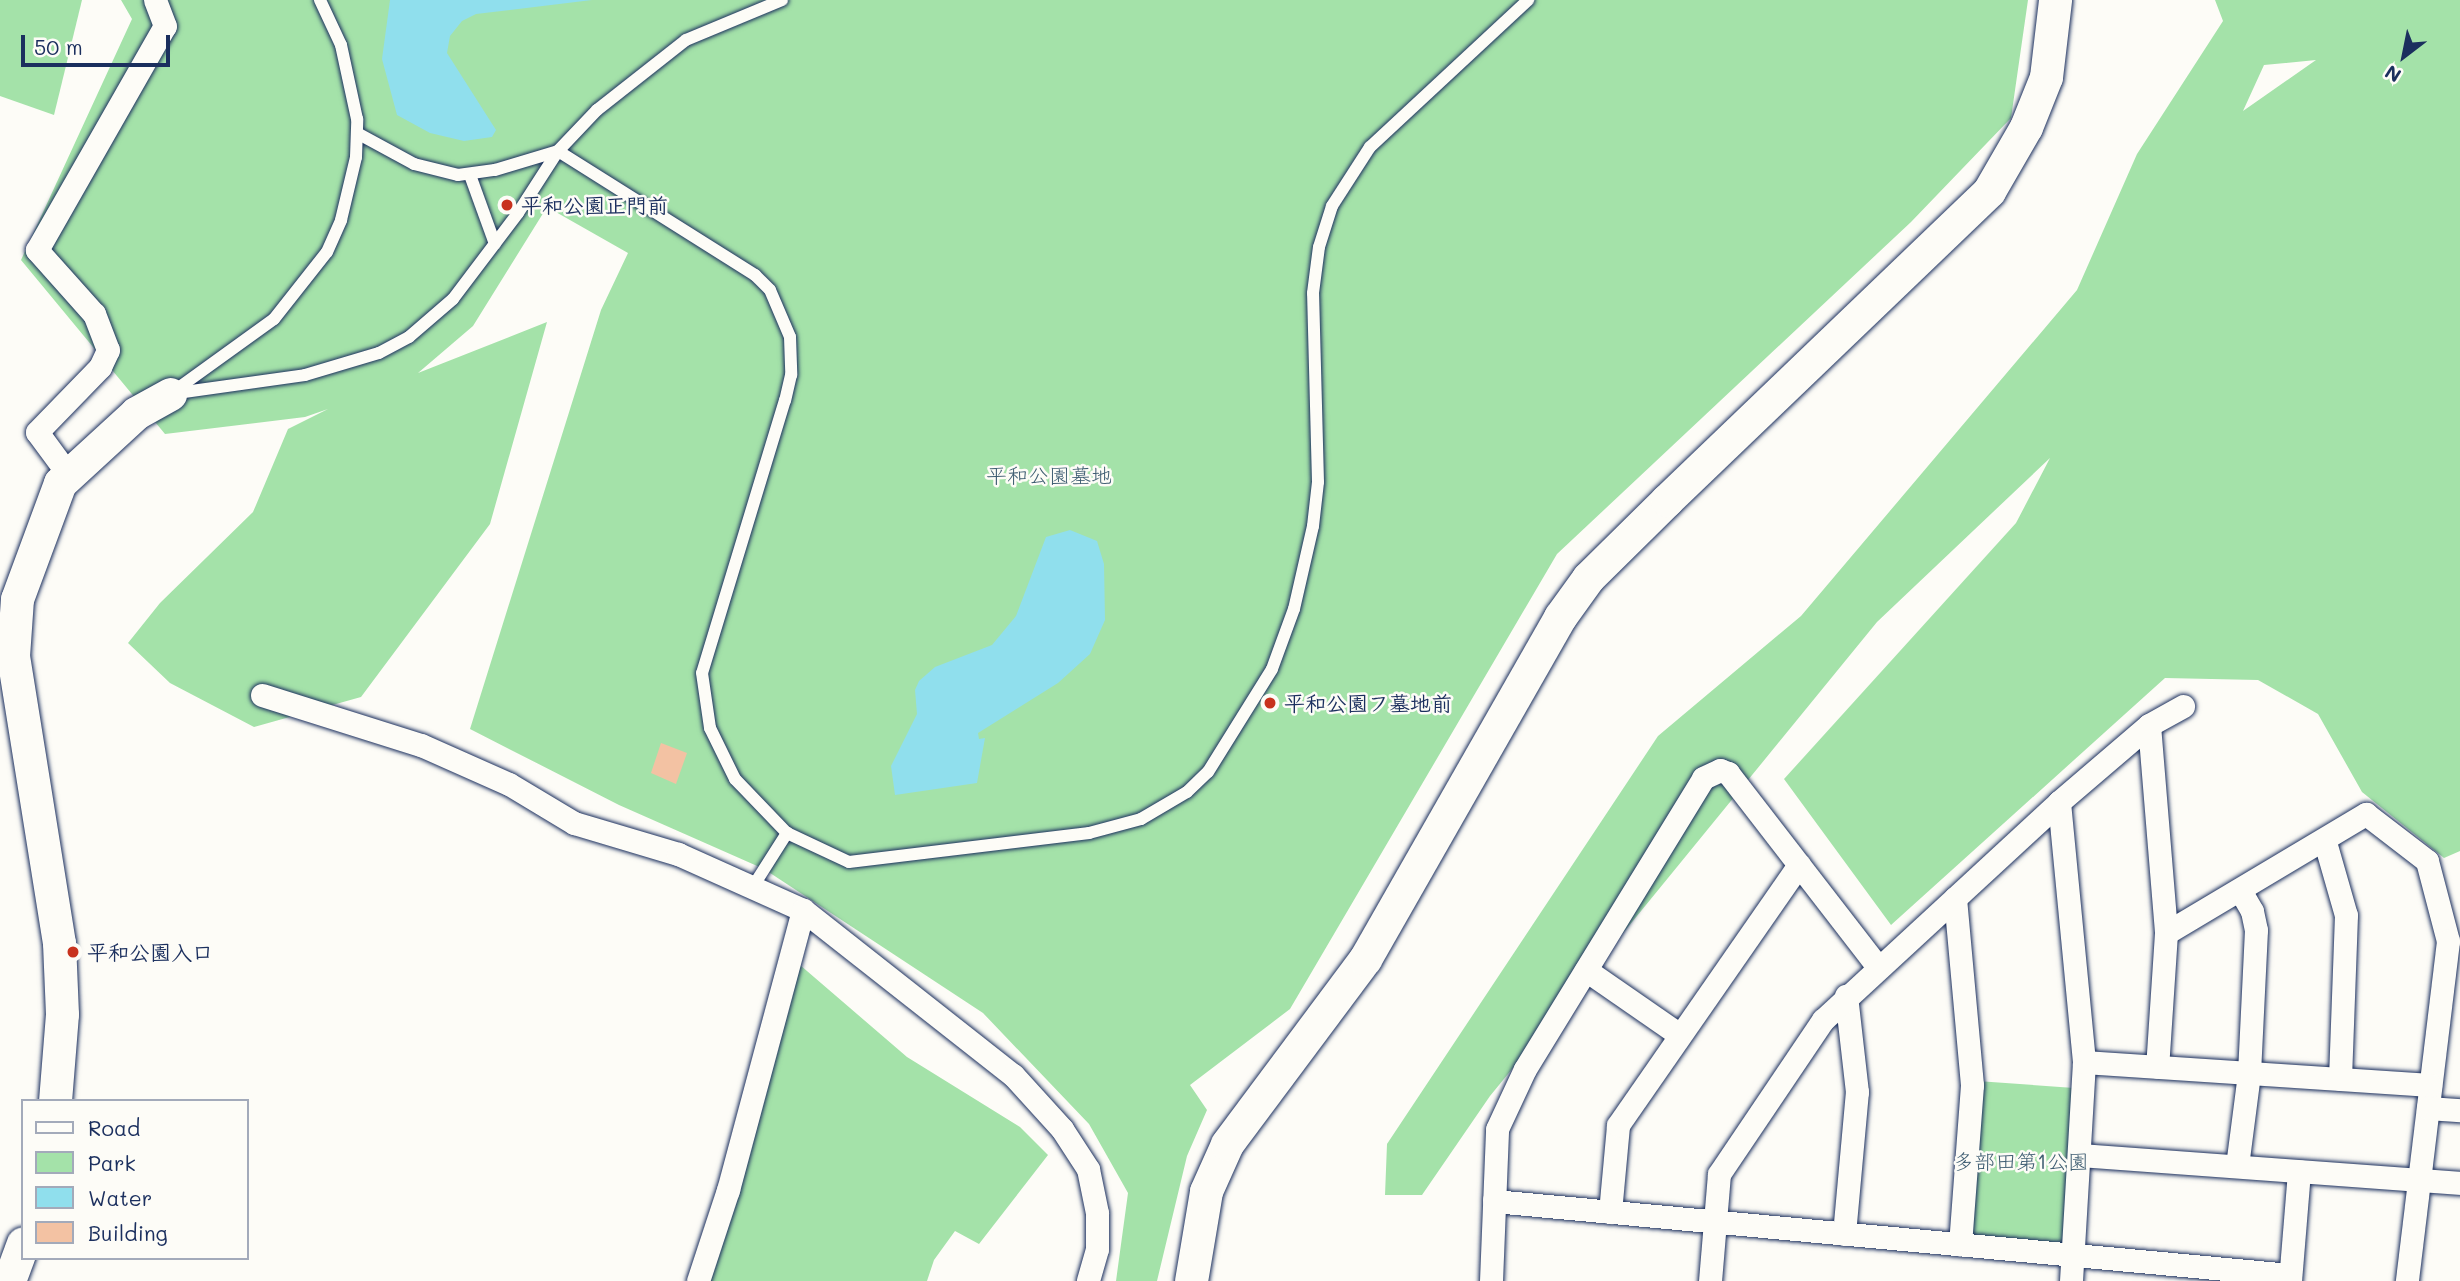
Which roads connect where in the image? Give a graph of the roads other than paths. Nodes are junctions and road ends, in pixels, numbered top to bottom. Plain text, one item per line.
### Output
1 (155, 0) edge
2 (320, 0) edge
3 (782, 0) edge
4 (1528, 0) edge
5 (2055, 0) edge
6 (357, 133) junction
7 (558, 151) junction
8 (470, 175) junction
9 (495, 244) junction
10 (170, 394) junction
11 (68, 474) junction
12 (262, 695) dead end
13 (2183, 706) dead end
14 (2148, 725) junction
15 (2059, 802) junction
16 (787, 833) junction
17 (2325, 842) junction
18 (1799, 865) junction
19 (754, 885) junction
20 (2240, 890) junction
21 (1955, 898) junction
22 (803, 909) junction
23 (2166, 933) junction
24 (1877, 966) junction
25 (1586, 970) junction
26 (1846, 996) junction
27 (1680, 1035) junction
28 (2084, 1062) junction
29 (2157, 1067) junction
30 (2249, 1073) junction
31 (2340, 1079) junction
32 (2429, 1096) junction
33 (55, 1099) edge
34 (2460, 1110) edge
35 (2081, 1155) junction
36 (2237, 1166) junction
37 (2299, 1171) junction
38 (2420, 1180) junction
39 (2460, 1183) edge
40 (1494, 1201) junction
41 (1610, 1212) junction
42 (1715, 1222) junction
43 (1844, 1234) junction
44 (1960, 1245) junction
45 (21, 1248) edge
46 (2074, 1255) junction
47 (2290, 1278) edge
48 (9, 1281) edge
49 (698, 1281) edge
50 (1088, 1281) edge
51 (1191, 1281) edge
52 (1491, 1281) edge
53 (1710, 1281) edge
54 (2071, 1281) edge
55 (2407, 1281) edge

1 - 11 street
2 - 6 lane
3 - 7 lane
4 - 16 lane
5 - 51 street
6 - 8 lane
6 - 10 lane
7 - 8 lane
7 - 9 lane
7 - 16 lane
8 - 9 lane
9 - 10 lane
10 - 11 street
11 - 33 street
12 - 19 street
13 - 14 street
14 - 15 street
14 - 23 street
15 - 21 street
15 - 28 street
16 - 19 lane
17 - 20 street
17 - 31 street
17 - 32 street
18 - 24 street
18 - 25 street
18 - 27 street
19 - 22 street
20 - 23 street
20 - 30 street
21 - 24 street
21 - 44 street
22 - 49 street
22 - 50 street
23 - 29 street
24 - 26 street
25 - 27 street
25 - 40 street
26 - 42 street
26 - 43 street
27 - 41 street
28 - 29 street
28 - 35 street
29 - 30 street
30 - 31 street
30 - 36 street
31 - 32 street
32 - 34 street
32 - 38 street
35 - 36 street
35 - 46 street
36 - 37 street
37 - 38 street
37 - 47 street
38 - 39 street
38 - 55 street
40 - 41 street
40 - 52 street
41 - 42 street
42 - 43 street
42 - 53 street
43 - 44 street
44 - 46 street
45 - 48 street
46 - 47 street
46 - 54 street

